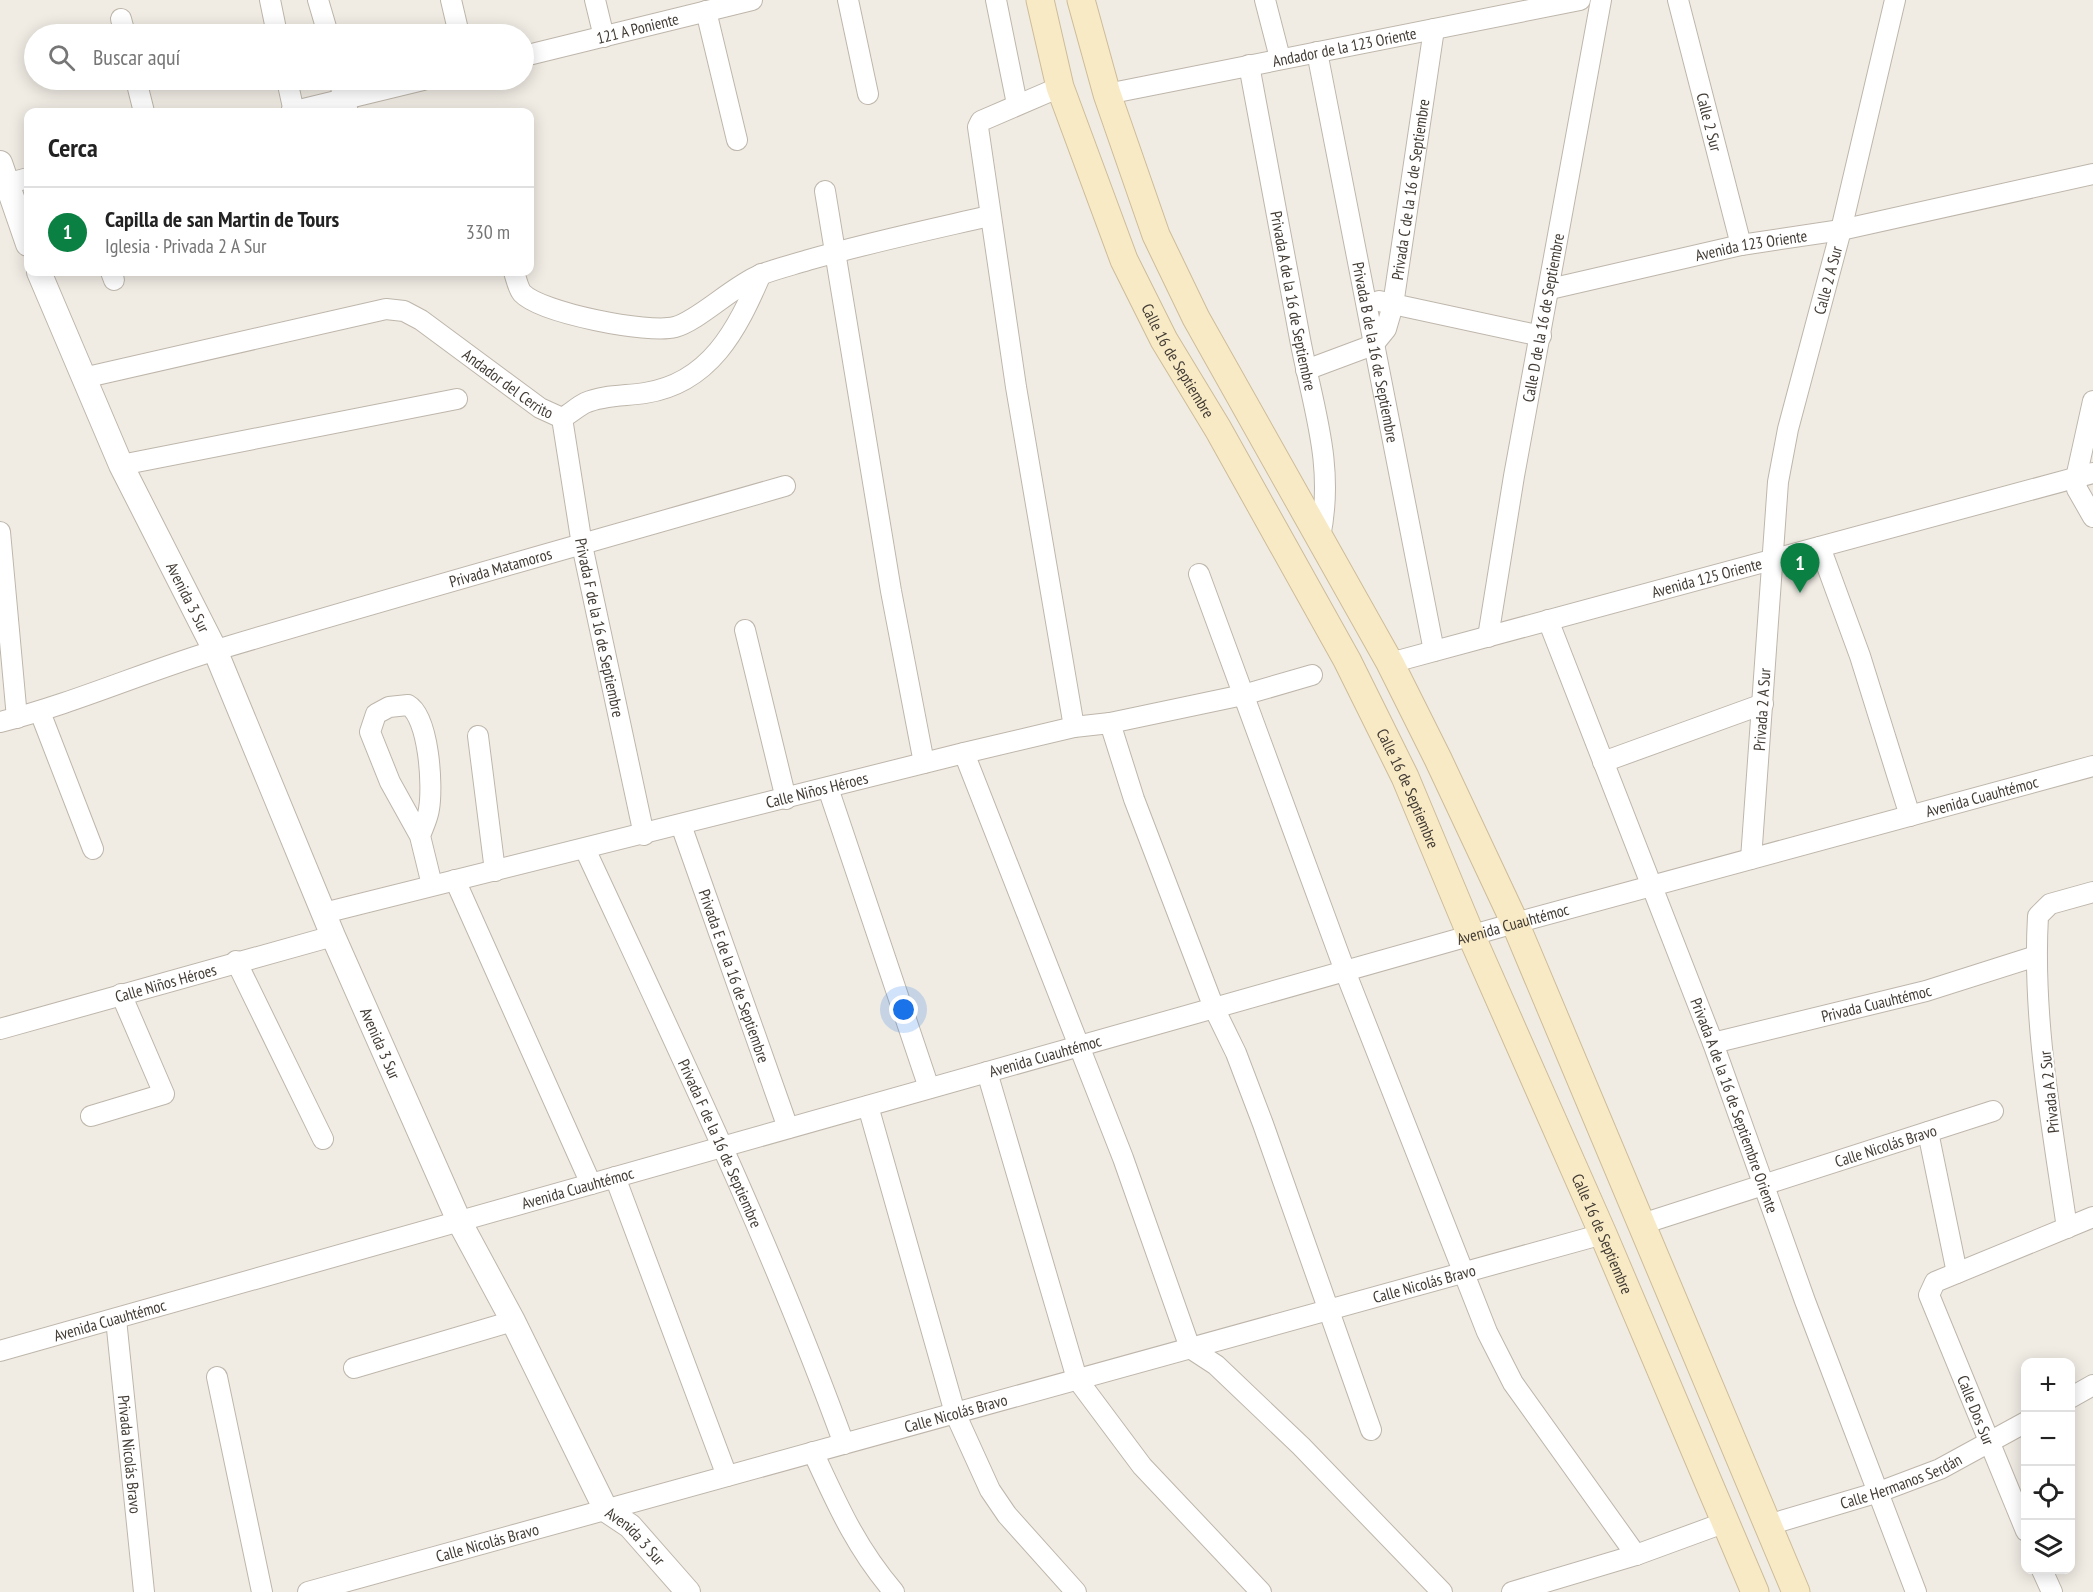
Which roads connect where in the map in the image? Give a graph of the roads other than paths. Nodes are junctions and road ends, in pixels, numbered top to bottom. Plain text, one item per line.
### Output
1 (270, 0) edge
2 (318, 0) edge
3 (451, 0) edge
4 (595, 0) edge
5 (848, 0) edge
6 (996, 0) edge
7 (1040, 0) edge
8 (1081, 0) edge
9 (1265, 0) edge
10 (1580, 0) edge
11 (1601, 0) edge
12 (1678, 0) edge
13 (1895, 0) edge
14 (741, 1) edge
15 (706, 11) junction
16 (276, 24) edge
17 (324, 24) edge
18 (457, 24) edge
19 (1434, 29) junction
20 (604, 37) junction
21 (1317, 52) junction
22 (534, 54) edge
23 (1280, 58) junction
24 (1250, 65) junction
25 (1060, 87) junction
26 (138, 90) edge
27 (289, 90) edge
28 (377, 90) edge
29 (868, 94) dead end
30 (1107, 94) junction
31 (344, 97) edge
32 (1017, 104) junction
33 (143, 108) edge
34 (292, 108) edge
35 (307, 108) edge
36 (737, 140) dead end
37 (2093, 174) edge
38 (11, 175) edge
39 (825, 191) dead end
40 (989, 216) junction
41 (24, 228) edge
42 (1840, 230) junction
43 (1741, 245) junction
44 (834, 253) junction
45 (761, 274) junction
46 (41, 276) edge
47 (515, 276) edge
48 (1550, 289) junction
49 (1365, 298) junction
50 (1393, 304) junction
51 (1541, 336) junction
52 (1374, 345) junction
53 (1306, 370) junction
54 (83, 378) junction
55 (457, 399) dead end
56 (2093, 401) edge
57 (562, 418) junction
58 (121, 465) junction
59 (2085, 475) edge
60 (785, 486) dead end
61 (2093, 517) edge
62 (0, 532) edge
63 (1320, 537) junction
64 (582, 545) junction
65 (1820, 547) junction
66 (1774, 560) junction
67 (1199, 574) dead end
68 (1548, 620) junction
69 (746, 630) dead end
70 (1488, 637) junction
71 (214, 650) junction
72 (1434, 651) junction
73 (1390, 663) junction
74 (1312, 675) dead end
75 (1243, 695) junction
76 (1763, 704) junction
77 (40, 712) junction
78 (9, 720) edge
79 (1110, 723) junction
80 (1074, 727) junction
81 (478, 736) dead end
82 (964, 753) junction
83 (1603, 762) junction
84 (924, 763) junction
85 (2093, 766) edge
86 (828, 788) junction
87 (786, 799) junction
88 (1910, 816) junction
89 (681, 825) junction
90 (644, 835) junction
91 (420, 836) junction
92 (93, 849) dead end
93 (585, 849) junction
94 (1751, 859) junction
95 (495, 871) junction
96 (455, 879) junction
97 (432, 885) junction
98 (1653, 886) junction
99 (2093, 892) edge
100 (324, 913) junction
101 (1515, 923) junction
102 (1471, 935) junction
103 (333, 936) junction
104 (2036, 956) junction
105 (237, 961) junction
106 (1345, 971) junction
107 (121, 994) junction
108 (1214, 1008) junction
109 (0, 1029) edge
110 (1713, 1043) junction
111 (1078, 1046) junction
112 (987, 1072) junction
113 (929, 1088) junction
114 (868, 1106) junction
115 (1993, 1111) dead end
116 (91, 1116) dead end
117 (788, 1128) junction
118 (1928, 1132) junction
119 (323, 1139) dead end
120 (723, 1147) junction
121 (615, 1177) junction
122 (591, 1184) junction
123 (1764, 1185) junction
124 (2093, 1217) edge
125 (459, 1221) junction
126 (1642, 1224) junction
127 (2067, 1228) junction
128 (1603, 1234) junction
129 (1463, 1272) junction
130 (1958, 1273) junction
131 (1328, 1310) junction
132 (116, 1318) junction
133 (513, 1321) junction
134 (1190, 1348) junction
135 (0, 1351) edge
136 (354, 1368) dead end
137 (217, 1377) dead end
138 (1077, 1379) junction
139 (2093, 1385) edge
140 (2075, 1395) edge
141 (955, 1413) junction
142 (2021, 1424) edge
143 (1371, 1430) dead end
144 (1989, 1442) junction
145 (844, 1444) junction
146 (813, 1452) junction
147 (727, 1476) junction
148 (1879, 1492) junction
149 (606, 1509) junction
150 (2021, 1521) edge
151 (1726, 1522) junction
152 (1768, 1525) junction
153 (1636, 1555) junction
154 (2044, 1574) edge
155 (334, 1588) edge
156 (144, 1592) edge
157 (262, 1592) edge
158 (308, 1592) edge
159 (688, 1592) edge
160 (894, 1592) edge
161 (1076, 1592) edge
162 (1262, 1592) edge
163 (1442, 1592) edge
164 (1512, 1592) edge
165 (1755, 1592) edge
166 (1796, 1592) edge
167 (1916, 1592) edge
168 (2052, 1592) edge

1 - 16 street
2 - 17 street
3 - 18 street
4 - 20 street
5 - 29 street
6 - 32 street
7 - 25 main road, Calle 16 de Septiembre
8 - 30 main road
9 - 23 street
10 - 19 street, Andador de la 123 Oriente
11 - 48 street, Calle D de la 16 de Septiembre
12 - 43 street, Calle 2 Sur
13 - 42 street, Calle 2 A Sur
14 - 15 street, 121 A Poniente
15 - 20 street, 121 A Poniente
15 - 36 street
19 - 21 street, Andador de la 123 Oriente
19 - 50 street, Privada C de la 16 de Septiembre
20 - 22 street, 121 A Poniente
21 - 23 street, Andador de la 123 Oriente
21 - 49 street, Privada B de la 16 de Septiembre
23 - 24 street, Andador de la 123 Oriente
24 - 30 street, Andador de la 123 Oriente
24 - 53 street, Privada A de la 16 de Septiembre
25 - 32 street
25 - 102 main road, Calle 16 de Septiembre
26 - 33 street
27 - 34 street
28 - 31 street
30 - 63 main road
31 - 35 street
32 - 40 street
37 - 42 street, Avenida 123 Oriente
38 - 41 street
39 - 44 street
40 - 44 street
40 - 80 street
42 - 43 street, Avenida 123 Oriente
42 - 66 street, Calle 2 A Sur
43 - 48 street, Avenida 123 Oriente
44 - 45 street
44 - 84 street
45 - 47 street
45 - 57 street, Andador del Cerrito
46 - 54 street, Avenida 3 Sur
48 - 51 street, Calle D de la 16 de Septiembre
49 - 50 street
49 - 52 street, Privada B de la 16 de Septiembre
50 - 51 street
50 - 52 street, Privada C de la 16 de Septiembre
51 - 70 street, Calle D de la 16 de Septiembre
52 - 53 street
52 - 72 street, Privada B de la 16 de Septiembre
53 - 63 street, Privada A de la 16 de Septiembre
54 - 57 street, Andador del Cerrito
54 - 58 street, Avenida 3 Sur
55 - 58 street
56 - 59 street
57 - 64 street, Privada F de la 16 de Septiembre
58 - 71 street, Avenida 3 Sur
59 - 61 street
59 - 65 street, Avenida 125 Oriente
60 - 64 street, Privada Matamoros
62 - 78 street
63 - 73 main road
64 - 71 street, Privada Matamoros
64 - 90 street, Privada F de la 16 de Septiembre
65 - 66 street, Avenida 125 Oriente
65 - 88 street
66 - 68 street, Avenida 125 Oriente
66 - 76 street, Privada 2 A Sur
67 - 75 street
68 - 70 street, Avenida 125 Oriente
68 - 83 street, Privada A de la 16 de Septiembre Oriente
69 - 87 street
70 - 72 street, Avenida 125 Oriente
71 - 77 street, Privada Matamoros
71 - 100 street, Avenida 3 Sur
72 - 73 street, Avenida 125 Oriente
73 - 101 main road
74 - 75 street, Calle Niños Héroes
75 - 79 street, Calle Niños Héroes
75 - 106 street
76 - 83 street
76 - 94 street, Privada 2 A Sur
77 - 78 street, Privada Matamoros
77 - 92 street
79 - 80 street, Calle Niños Héroes
79 - 108 street
80 - 82 street, Calle Niños Héroes
81 - 95 street
82 - 84 street, Calle Niños Héroes
82 - 111 street
83 - 98 street, Privada A de la 16 de Septiembre Oriente
84 - 86 street, Calle Niños Héroes
85 - 88 street, Avenida Cuauhtémoc
86 - 87 street, Calle Niños Héroes
86 - 113 street
87 - 89 street, Calle Niños Héroes
88 - 94 street, Avenida Cuauhtémoc
89 - 90 street, Calle Niños Héroes
89 - 117 street, Privada E de la 16 de Septiembre
90 - 93 street, Calle Niños Héroes
91 - 91 street
91 - 97 street
93 - 95 street, Calle Niños Héroes
93 - 120 street, Privada F de la 16 de Septiembre
94 - 98 street, Avenida Cuauhtémoc
95 - 96 street, Calle Niños Héroes
96 - 97 street, Calle Niños Héroes
96 - 122 street
97 - 100 street, Calle Niños Héroes
98 - 101 street, Avenida Cuauhtémoc
98 - 110 street, Privada A de la 16 de Septiembre Oriente
99 - 104 street
100 - 103 street, Avenida 3 Sur
101 - 102 street, Avenida Cuauhtémoc
101 - 126 main road
102 - 106 street, Avenida Cuauhtémoc
102 - 128 main road, Calle 16 de Septiembre
103 - 105 street, Calle Niños Héroes
103 - 125 street, Avenida 3 Sur
104 - 110 street, Privada Cuauhtémoc
104 - 127 street, Privada A 2 Sur
105 - 107 street, Calle Niños Héroes
105 - 119 street
106 - 108 street, Avenida Cuauhtémoc
106 - 129 street
107 - 109 street, Calle Niños Héroes
107 - 116 street
108 - 111 street, Avenida Cuauhtémoc
108 - 131 street
110 - 123 street, Privada A de la 16 de Septiembre Oriente
111 - 112 street, Avenida Cuauhtémoc
111 - 134 street
112 - 113 street, Avenida Cuauhtémoc
112 - 138 street
113 - 114 street, Avenida Cuauhtémoc
114 - 117 street, Avenida Cuauhtémoc
114 - 141 street
115 - 118 street, Calle Nicolás Bravo
117 - 120 street, Avenida Cuauhtémoc
118 - 123 street, Calle Nicolás Bravo
118 - 130 street
120 - 121 street, Avenida Cuauhtémoc
120 - 145 street, Privada F de la 16 de Septiembre
121 - 122 street, Avenida Cuauhtémoc
121 - 147 street
122 - 125 street, Avenida Cuauhtémoc
123 - 126 street, Calle Nicolás Bravo
123 - 148 street, Privada A de la 16 de Septiembre Oriente
124 - 127 street
125 - 132 street, Avenida Cuauhtémoc
125 - 133 street, Avenida 3 Sur
126 - 152 main road
127 - 130 street
128 - 129 street, Calle Nicolás Bravo
128 - 151 main road, Calle 16 de Septiembre
129 - 131 street, Calle Nicolás Bravo
129 - 153 street
130 - 144 street, Calle Dos Sur
131 - 134 street, Calle Nicolás Bravo
131 - 143 street
132 - 135 street, Avenida Cuauhtémoc
132 - 156 street, Privada Nicolás Bravo
133 - 136 street
133 - 149 street, Avenida 3 Sur
134 - 138 street, Calle Nicolás Bravo
134 - 163 street
137 - 157 street
138 - 141 street, Calle Nicolás Bravo
138 - 162 street
139 - 140 street
141 - 145 street, Calle Nicolás Bravo
141 - 161 street
142 - 144 street, Calle Hermanos Serdán
144 - 148 street, Calle Hermanos Serdán
144 - 150 street, Calle Dos Sur
145 - 146 street, Calle Nicolás Bravo
146 - 147 street, Calle Nicolás Bravo
146 - 160 street
147 - 149 street, Calle Nicolás Bravo
148 - 152 street, Calle Hermanos Serdán
148 - 167 street, Privada A de la 16 de Septiembre Oriente
149 - 155 street, Calle Nicolás Bravo
149 - 159 street, Avenida 3 Sur
151 - 153 street
151 - 165 main road, Calle 16 de Septiembre
152 - 166 main road
153 - 164 street
154 - 168 street
155 - 158 street, Calle Nicolás Bravo

